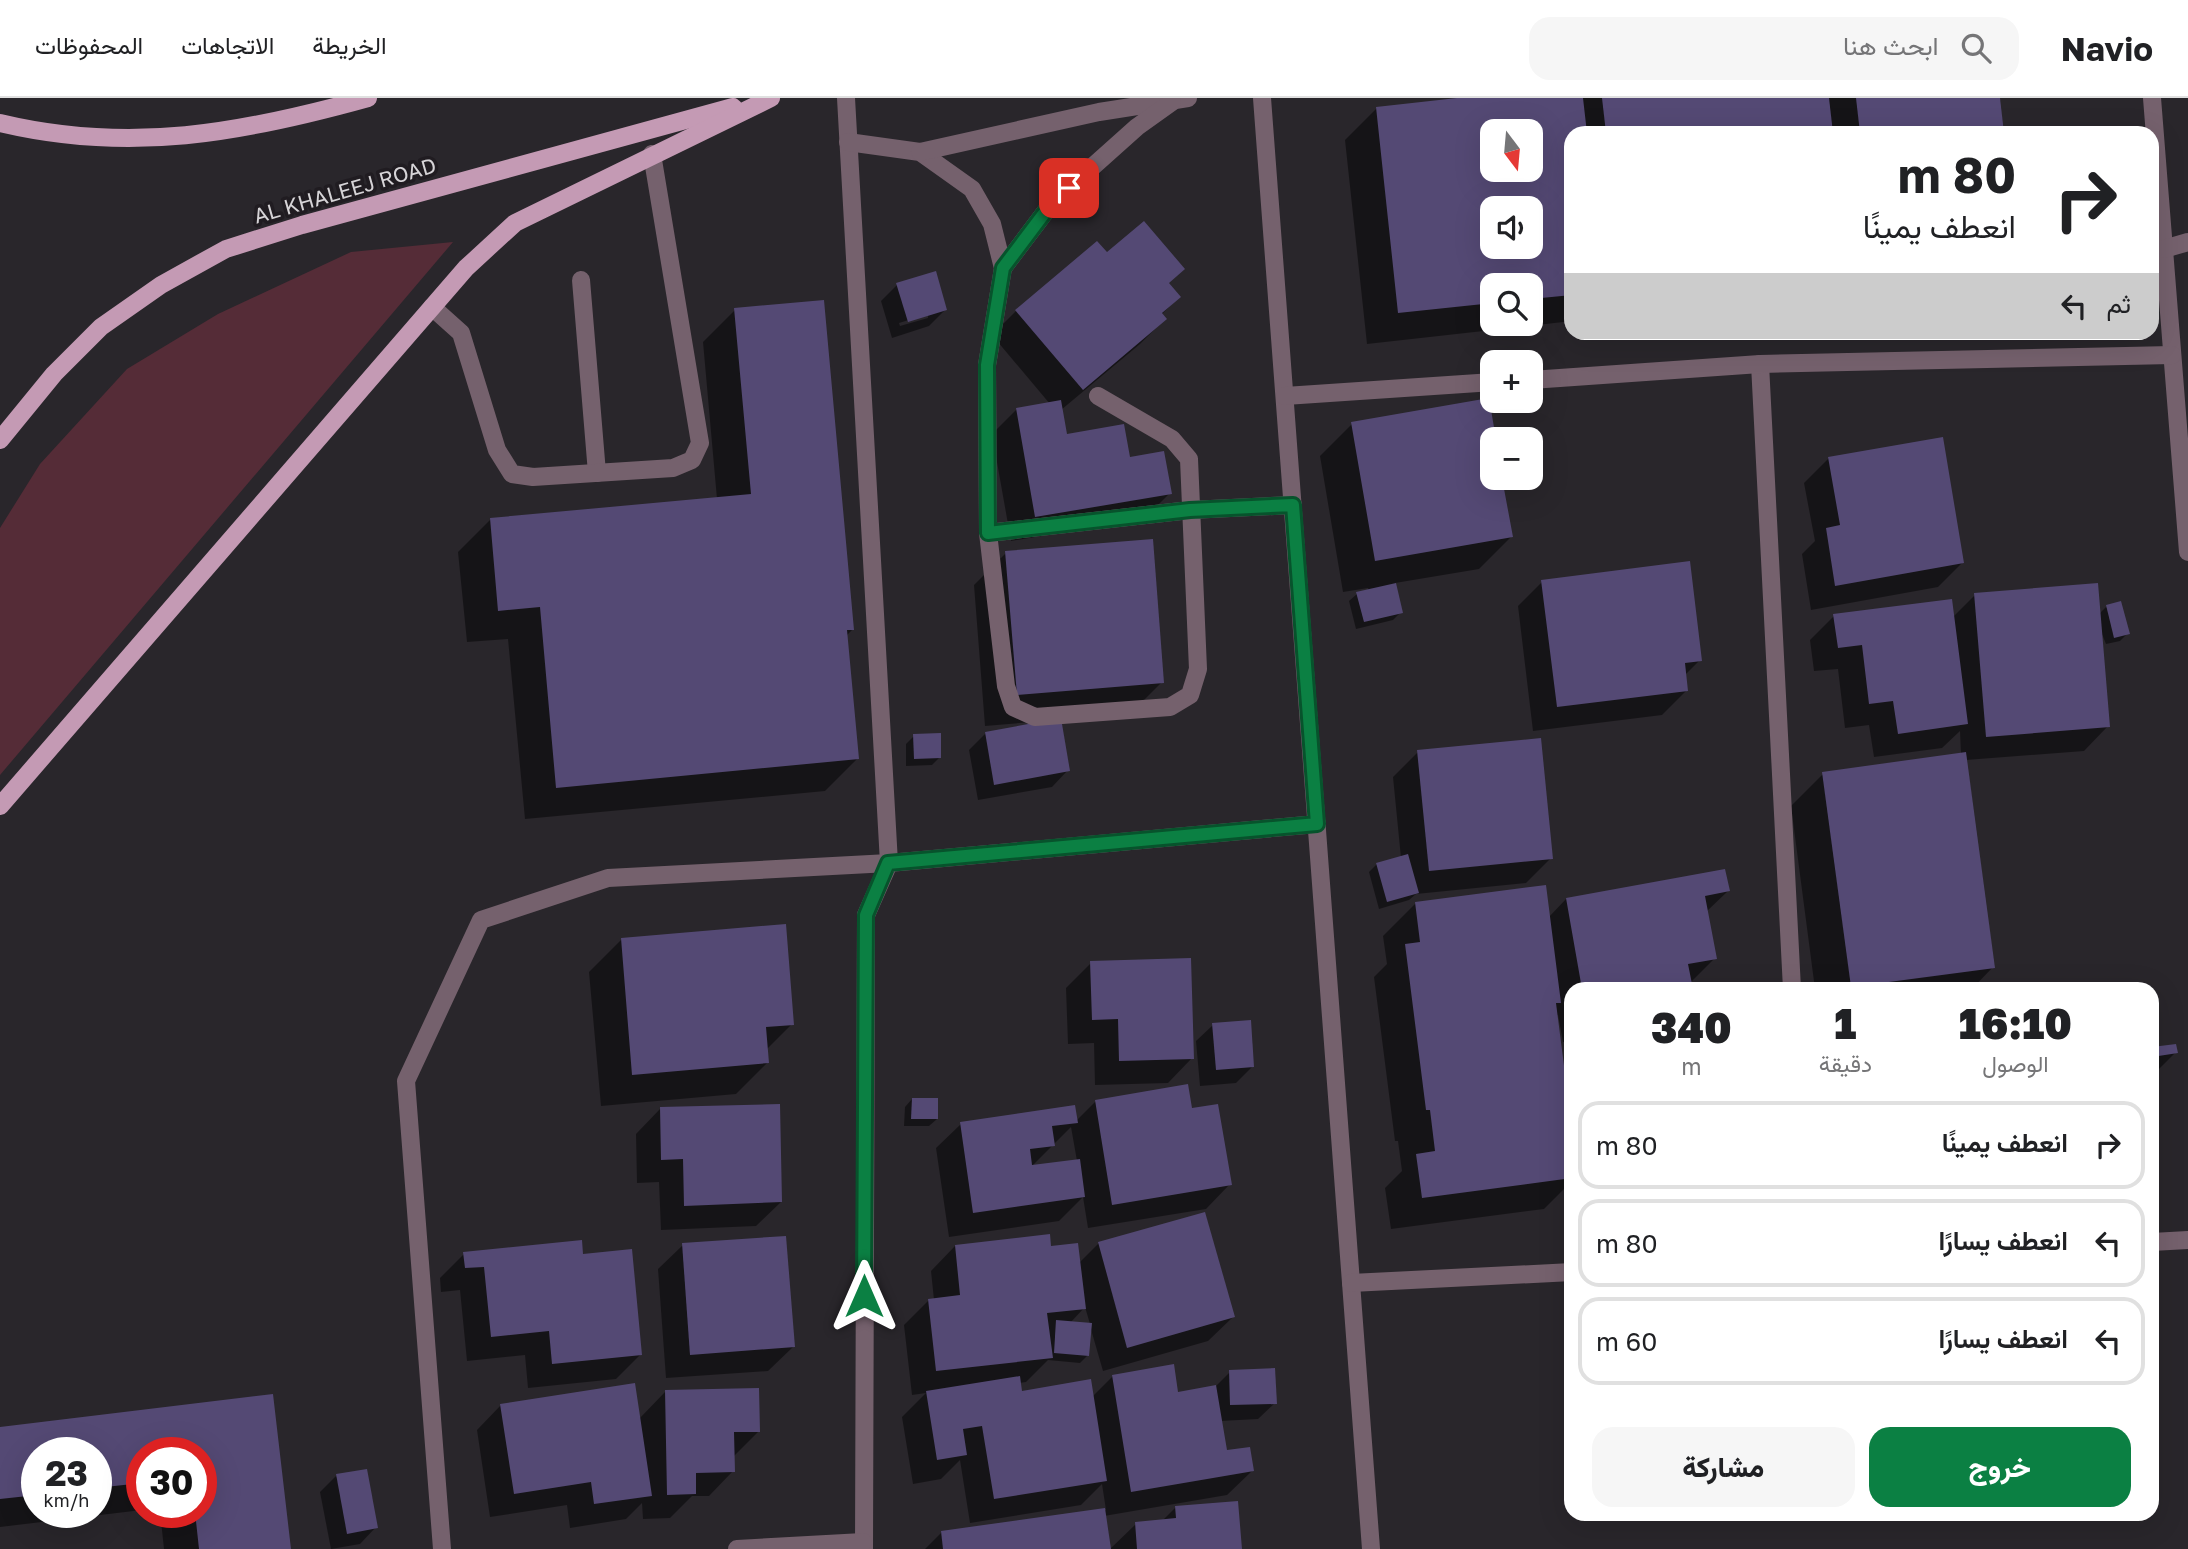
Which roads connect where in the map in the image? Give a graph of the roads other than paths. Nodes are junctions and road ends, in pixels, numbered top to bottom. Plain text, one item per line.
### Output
1 (368, 98) edge
2 (765, 98) edge
3 (771, 98) edge
4 (846, 98) edge
5 (1262, 98) edge
6 (2152, 98) edge
7 (1181, 99) edge
8 (0, 123) edge
9 (2154, 126) edge
10 (848, 142) junction
11 (919, 152) junction
12 (652, 154) junction
13 (2159, 186) edge
14 (2188, 242) edge
15 (2164, 249) junction
16 (1003, 268) junction
17 (581, 280) dead end
18 (432, 307) junction
19 (2172, 355) junction
20 (1759, 364) junction
21 (1543, 379) edge
22 (1480, 383) edge
23 (1098, 396) dead end
24 (1285, 396) junction
25 (0, 440) edge
26 (597, 473) junction
27 (1293, 505) junction
28 (1190, 510) junction
29 (988, 533) junction
30 (2188, 552) edge
31 (0, 806) edge
32 (1317, 824) junction
33 (888, 863) junction
34 (1792, 982) edge
35 (2188, 1240) edge
36 (2159, 1242) edge
37 (1564, 1272) edge
38 (1351, 1283) junction
39 (864, 1545) edge
40 (442, 1549) edge
41 (737, 1549) edge
42 (1371, 1549) edge

1 - 8 main road
2 - 25 main road, AL KHALEEJ ROAD
3 - 12 main road
4 - 10 street
5 - 24 street
6 - 9 street
7 - 11 street
7 - 16 street
10 - 11 street
10 - 33 street
11 - 16 street
12 - 18 main road
12 - 26 street
13 - 15 street
14 - 15 street
15 - 19 street
16 - 29 street
17 - 26 street
18 - 26 street
18 - 31 main road
19 - 20 street
19 - 30 street
20 - 21 street
20 - 34 street
22 - 24 street
23 - 28 street
24 - 27 street
27 - 28 street
27 - 32 street
28 - 29 street
28 - 29 street
32 - 33 street
32 - 38 street
33 - 39 street
33 - 40 street
35 - 36 street
37 - 38 street
38 - 42 street
39 - 41 street

